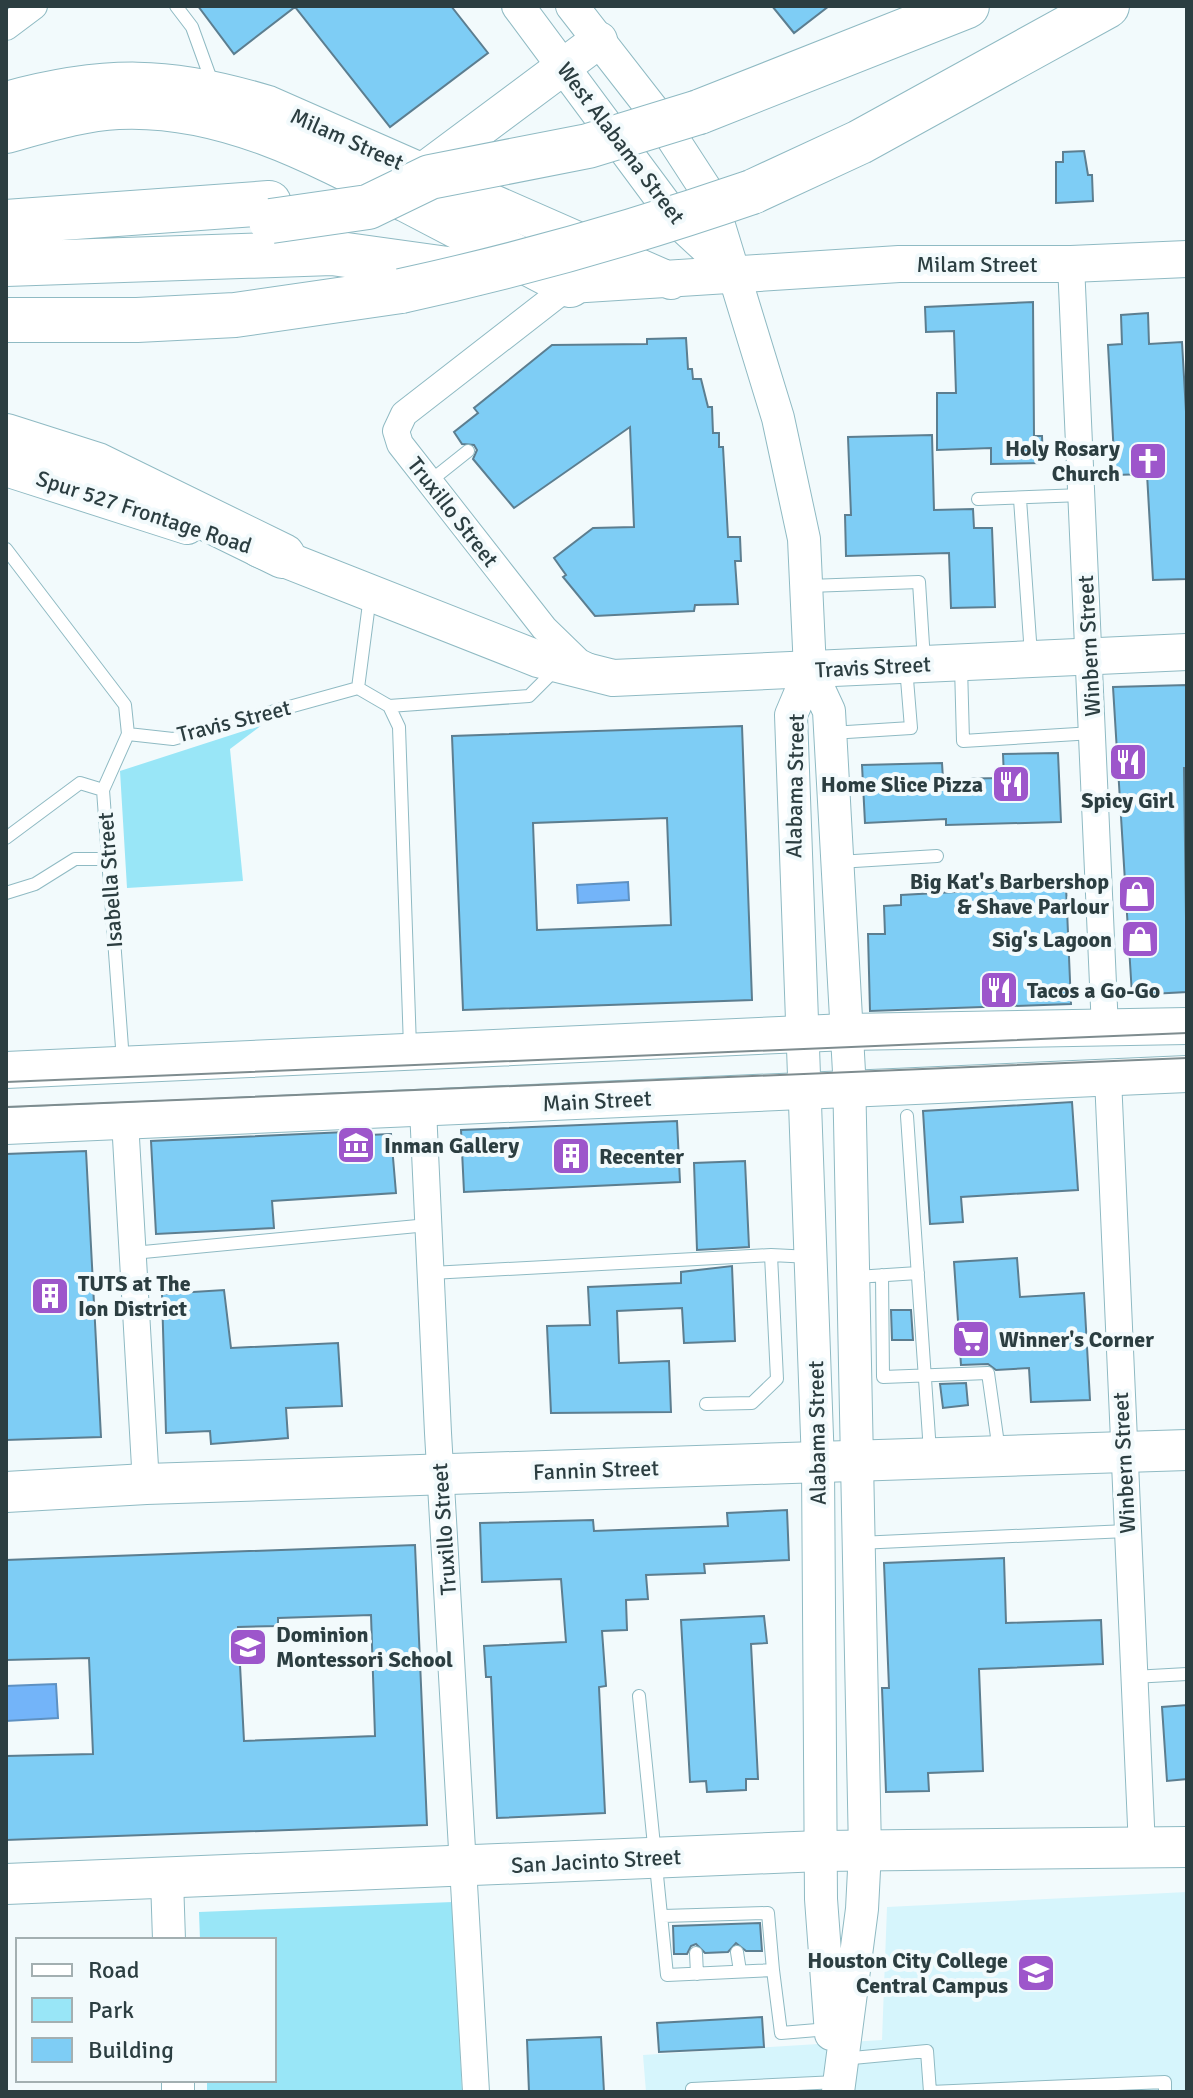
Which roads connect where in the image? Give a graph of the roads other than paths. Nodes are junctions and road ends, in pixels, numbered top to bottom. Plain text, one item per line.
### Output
1 (34, 6) edge
2 (176, 6) edge
3 (518, 6) edge
4 (572, 6) edge
5 (967, 6) edge
6 (1107, 6) edge
7 (6, 27) edge
8 (599, 40) junction
9 (562, 66) junction
10 (215, 88) junction
11 (6, 100) edge
12 (6, 131) edge
13 (426, 174) junction
14 (270, 212) junction
15 (6, 222) edge
16 (6, 238) edge
17 (1187, 259) edge
18 (6, 264) edge
19 (1071, 264) junction
20 (732, 272) junction
21 (671, 281) junction
22 (570, 285) junction
23 (6, 286) edge
24 (234, 303) junction
25 (6, 320) edge
26 (6, 436) edge
27 (468, 451) dead end
28 (6, 468) edge
29 (429, 482) junction
30 (1082, 495) junction
31 (978, 499) dead end
32 (1020, 499) junction
33 (6, 549) edge
34 (283, 556) junction
35 (806, 586) junction
36 (370, 592) junction
37 (1187, 652) edge
38 (1089, 656) junction
39 (1031, 659) junction
40 (961, 662) junction
41 (915, 664) junction
42 (560, 665) junction
43 (810, 670) junction
44 (613, 678) junction
45 (358, 688) junction
46 (389, 706) junction
47 (831, 733) junction
48 (1093, 733) junction
49 (128, 734) junction
50 (103, 790) junction
51 (6, 838) edge
52 (937, 856) dead end
53 (108, 859) junction
54 (838, 862) junction
55 (6, 893) edge
56 (1187, 1026) edge
57 (1105, 1029) junction
58 (847, 1032) junction
59 (802, 1034) junction
60 (410, 1051) junction
61 (123, 1065) junction
62 (6, 1070) edge
63 (1187, 1074) edge
64 (1108, 1078) junction
65 (850, 1091) junction
66 (807, 1092) junction
67 (423, 1109) junction
68 (907, 1116) dead end
69 (125, 1121) junction
70 (6, 1126) edge
71 (428, 1225) junction
72 (133, 1253) junction
73 (771, 1255) junction
74 (812, 1257) junction
75 (431, 1273) junction
76 (918, 1273) junction
77 (868, 1276) junction
78 (925, 1377) junction
79 (706, 1404) dead end
80 (1187, 1450) edge
81 (1123, 1454) junction
82 (999, 1458) junction
83 (930, 1460) junction
84 (836, 1463) junction
85 (441, 1475) junction
86 (146, 1484) junction
87 (6, 1492) edge
88 (1127, 1531) junction
89 (857, 1543) junction
90 (1187, 1674) edge
91 (1133, 1677) junction
92 (639, 1696) dead end
93 (1187, 1847) edge
94 (1142, 1848) junction
95 (821, 1851) junction
96 (865, 1851) junction
97 (654, 1859) junction
98 (466, 1867) junction
99 (167, 1879) junction
100 (6, 1884) edge
101 (663, 1916) junction
102 (169, 1938) edge
103 (737, 1952) dead end
104 (696, 1953) dead end
105 (773, 1970) junction
106 (740, 1971) junction
107 (697, 1974) junction
108 (829, 2029) junction
109 (838, 2078) edge
110 (476, 2092) edge
111 (693, 2092) edge
112 (1165, 2092) edge

1 - 7 street
2 - 10 lane
3 - 9 street, West Alabama Street
4 - 8 street, West Alabama Street
5 - 13 highway, bridge
6 - 24 highway, bridge
8 - 9 main road
8 - 20 street, West Alabama Street
9 - 13 main road
9 - 20 street, West Alabama Street
10 - 11 main road, Milam Street
10 - 13 main road, Milam Street
12 - 22 highway
13 - 14 highway, bridge
13 - 21 main road, Milam Street
14 - 15 highway
14 - 16 highway
17 - 19 main road, Milam Street
18 - 22 highway
19 - 20 main road, Milam Street
19 - 30 street, Winbern Street
20 - 21 main road, Milam Street
20 - 35 street, West Alabama Street
21 - 22 main road, Milam Street
22 - 29 street, Truxillo Street
23 - 24 highway
24 - 25 highway
26 - 34 highway
27 - 29 lane
28 - 34 main road, Spur 527 Frontage Road
29 - 44 street, Truxillo Street
30 - 32 lane
30 - 38 street, Winbern Street
31 - 32 lane
32 - 39 lane
33 - 49 lane
34 - 36 main road, Travis Street
35 - 41 lane
35 - 43 street, West Alabama Street
36 - 42 main road, Travis Street
36 - 45 lane
37 - 38 main road, Travis Street
38 - 39 main road, Travis Street
38 - 48 street, Winbern Street
39 - 40 main road, Travis Street
40 - 41 main road, Travis Street
40 - 48 lane
41 - 43 main road, Travis Street
41 - 47 lane
42 - 44 main road, Travis Street
42 - 46 lane
43 - 44 main road, Travis Street
43 - 47 street, Alabama Street
43 - 59 street, Alabama Street
45 - 46 lane
45 - 49 lane, Travis Street
46 - 60 lane
47 - 54 street, Alabama Street
48 - 57 street, Winbern Street
49 - 50 lane, Isabella Street
50 - 51 lane
50 - 53 lane, Isabella Street
52 - 54 lane
53 - 55 lane
53 - 61 lane, Isabella Street
54 - 58 street, Alabama Street
56 - 57 main road
57 - 58 main road
58 - 59 main road
58 - 65 street, Alabama Street
59 - 60 main road
59 - 66 street, Alabama Street
60 - 61 main road
61 - 62 main road
63 - 64 main road, Main Street
64 - 65 main road, Main Street
64 - 81 street, Winbern Street
65 - 66 main road, Main Street
65 - 77 street, Alabama Street
66 - 67 main road, Main Street
66 - 74 street, Alabama Street
67 - 69 main road, Main Street
67 - 71 street, Truxillo Street
68 - 76 lane
69 - 70 main road, Main Street
69 - 72 street
71 - 72 lane
71 - 75 street, Truxillo Street
72 - 86 street
73 - 74 lane
73 - 75 lane
73 - 79 lane
74 - 84 street, Alabama Street
75 - 85 street, Truxillo Street
76 - 77 lane
76 - 78 lane
77 - 78 lane
77 - 84 street, Alabama Street
78 - 82 lane
78 - 83 lane
80 - 81 main road, Fannin Street
81 - 82 main road, Fannin Street
81 - 88 street, Winbern Street
82 - 83 main road, Fannin Street
83 - 84 main road, Fannin Street
84 - 85 main road, Fannin Street
84 - 89 street, Alabama Street
84 - 95 street, Alabama Street
85 - 86 main road, Fannin Street
85 - 98 street, Truxillo Street
86 - 87 main road, Fannin Street
88 - 89 lane
88 - 91 street, Winbern Street
89 - 96 street, Alabama Street
90 - 91 lane
91 - 94 street, Winbern Street
92 - 97 lane
93 - 94 main road, San Jacinto Street
94 - 96 main road, San Jacinto Street
95 - 96 main road, San Jacinto Street
95 - 97 main road, San Jacinto Street
95 - 108 street, Alabama Street
96 - 109 street, Alabama Street
97 - 98 main road, San Jacinto Street
97 - 101 lane
98 - 99 main road, San Jacinto Street
98 - 110 street, Truxillo Street
99 - 100 main road, San Jacinto Street
99 - 102 street
101 - 105 lane
101 - 107 lane
103 - 106 lane
104 - 107 lane
105 - 106 lane
105 - 108 lane
106 - 107 lane
108 - 109 street, Alabama Street
109 - 111 lane
109 - 112 lane

